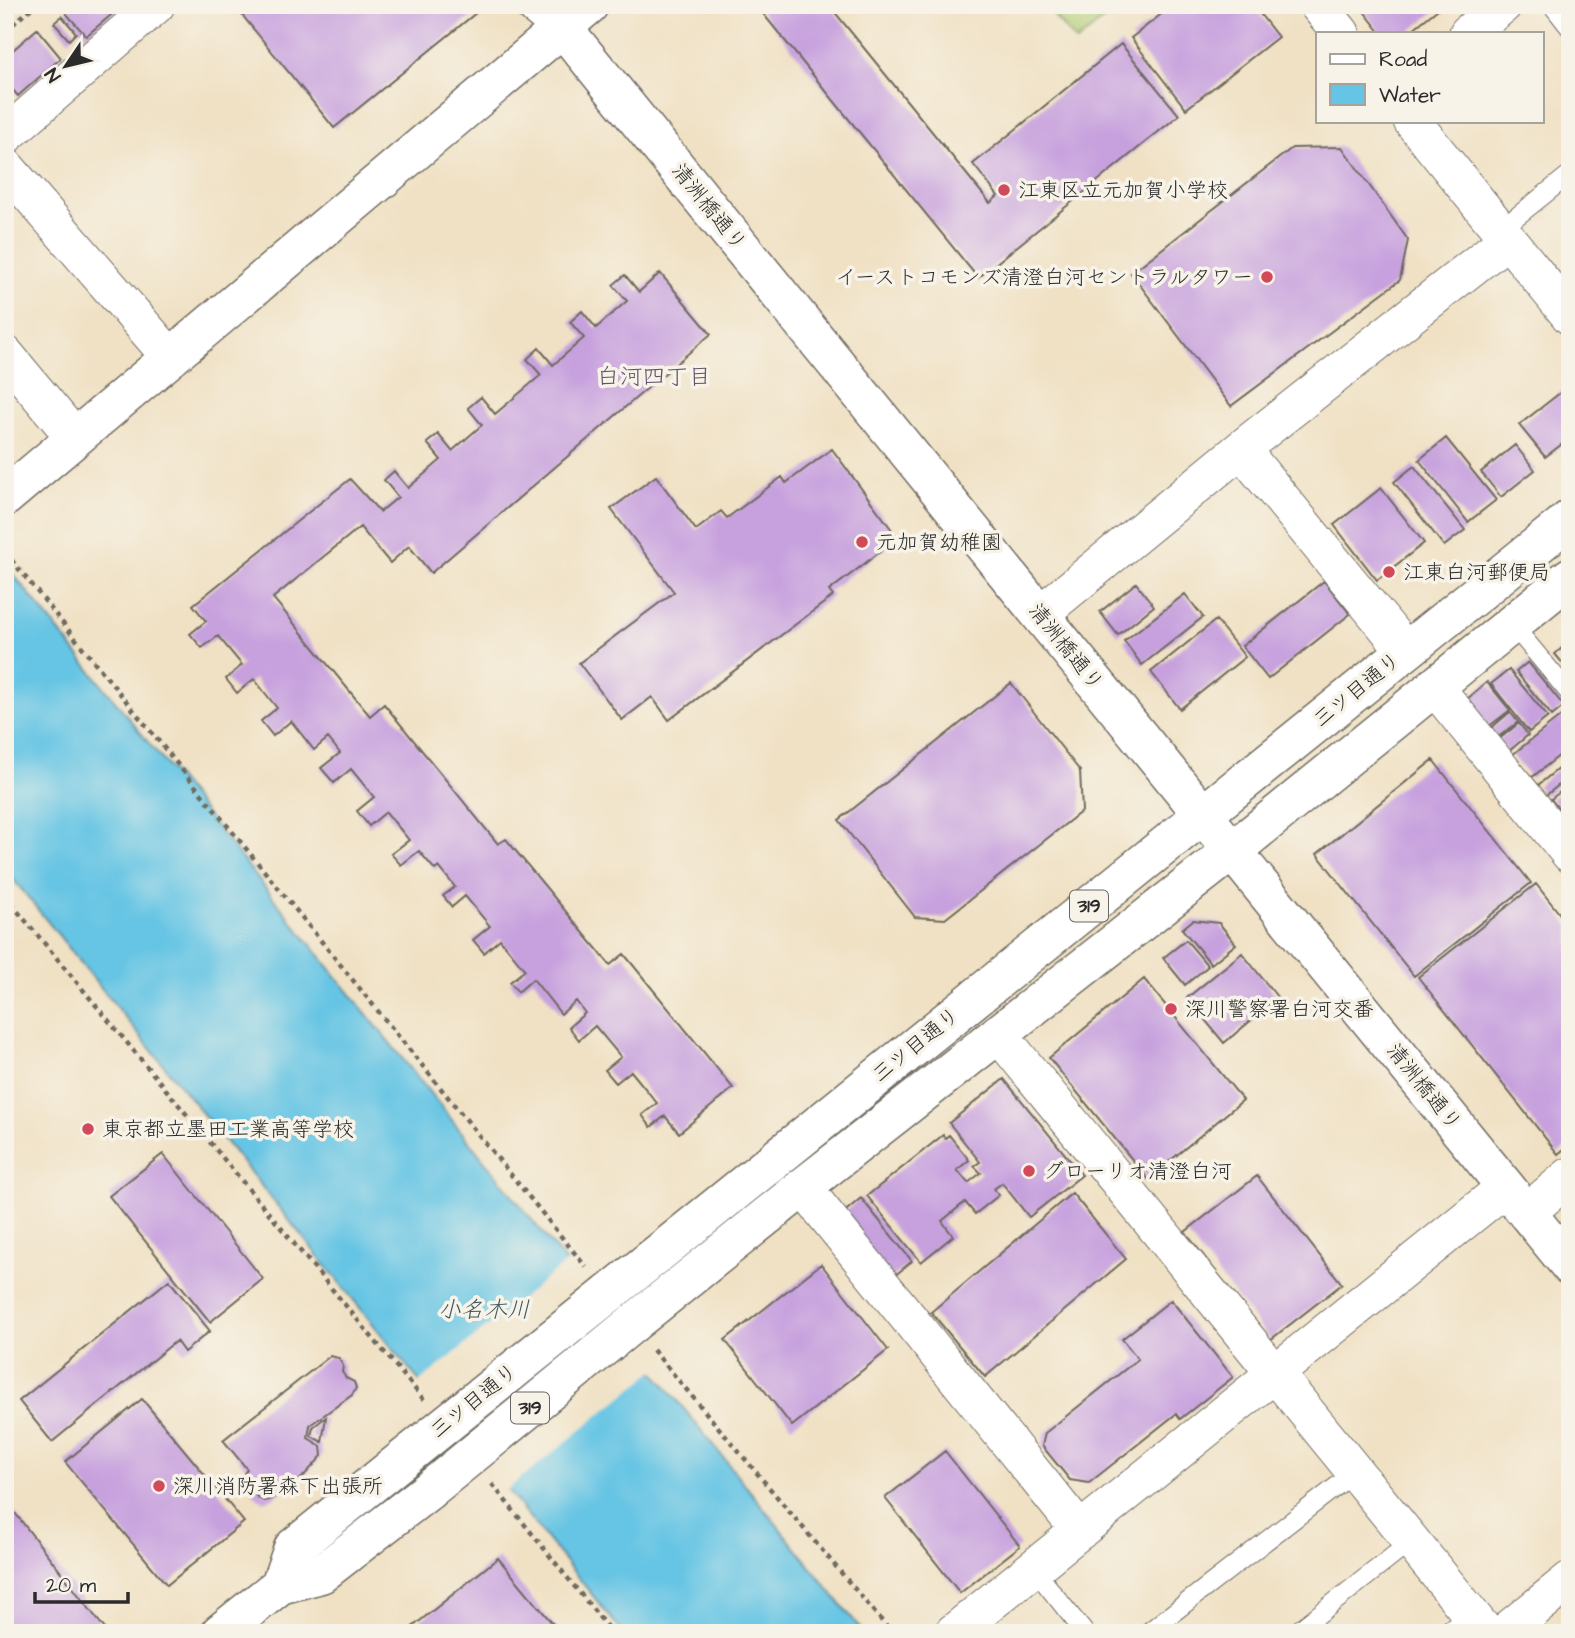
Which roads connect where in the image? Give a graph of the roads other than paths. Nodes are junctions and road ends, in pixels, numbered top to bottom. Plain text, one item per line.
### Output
1 (156, 5) edge
2 (1318, 5) edge
3 (1503, 5) edge
4 (1552, 5) edge
5 (560, 11) edge
6 (1570, 28) edge
7 (1340, 32) edge
8 (1469, 32) edge
9 (1413, 122) edge
10 (5, 136) edge
11 (5, 166) edge
12 (1570, 174) edge
13 (1504, 234) junction
14 (1570, 316) edge
15 (5, 354) edge
16 (171, 358) junction
17 (75, 438) junction
18 (1241, 449) junction
19 (5, 497) edge
20 (1570, 519) edge
21 (1570, 577) edge
22 (1040, 614) junction
23 (1511, 623) junction
24 (1406, 652) junction
25 (1434, 687) junction
26 (1570, 694) edge
27 (1202, 814) junction
28 (1564, 835) edge
29 (1231, 851) junction
30 (998, 1033) junction
31 (1570, 1176) edge
32 (803, 1187) junction
33 (1516, 1200) junction
34 (1570, 1266) edge
35 (1275, 1373) junction
36 (1355, 1472) junction
37 (1080, 1531) junction
38 (1412, 1541) junction
39 (1033, 1568) junction
40 (1570, 1580) edge
41 (280, 1585) junction
42 (1467, 1626) edge
43 (220, 1633) edge
44 (953, 1633) edge
45 (1085, 1633) edge
46 (1147, 1633) edge
47 (1295, 1633) edge
48 (1504, 1633) edge

1 - 10 street
2 - 7 street
3 - 8 street
4 - 6 lane
5 - 16 main road
5 - 22 main road, 清洲橋通り
9 - 13 street
11 - 16 street
12 - 13 lane
13 - 14 street
13 - 18 street
15 - 17 street
16 - 17 main road
17 - 19 main road
18 - 22 street
18 - 24 street
20 - 24 main road, 三ツ目通り / 319
21 - 23 main road, 三ツ目通り / 319
22 - 27 main road, 清洲橋通り
23 - 25 main road, 三ツ目通り / 319
23 - 26 lane
24 - 27 main road, 三ツ目通り / 319
25 - 28 street
25 - 29 main road, 三ツ目通り / 319
27 - 29 main road, 清洲橋通り
27 - 41 main road, 三ツ目通り / 319, bridge
29 - 30 main road, 三ツ目通り / 319
29 - 33 main road, 清洲橋通り
30 - 32 main road, 三ツ目通り / 319
30 - 35 street
31 - 33 street
32 - 37 street
32 - 41 main road, 三ツ目通り / 319, bridge
33 - 34 main road, 清洲橋通り
33 - 35 street
35 - 36 street
35 - 37 street
36 - 38 street
36 - 46 lane
37 - 39 street
38 - 42 street
38 - 47 lane
39 - 44 street
39 - 45 lane
40 - 48 street
41 - 43 main road, 三ツ目通り / 319

